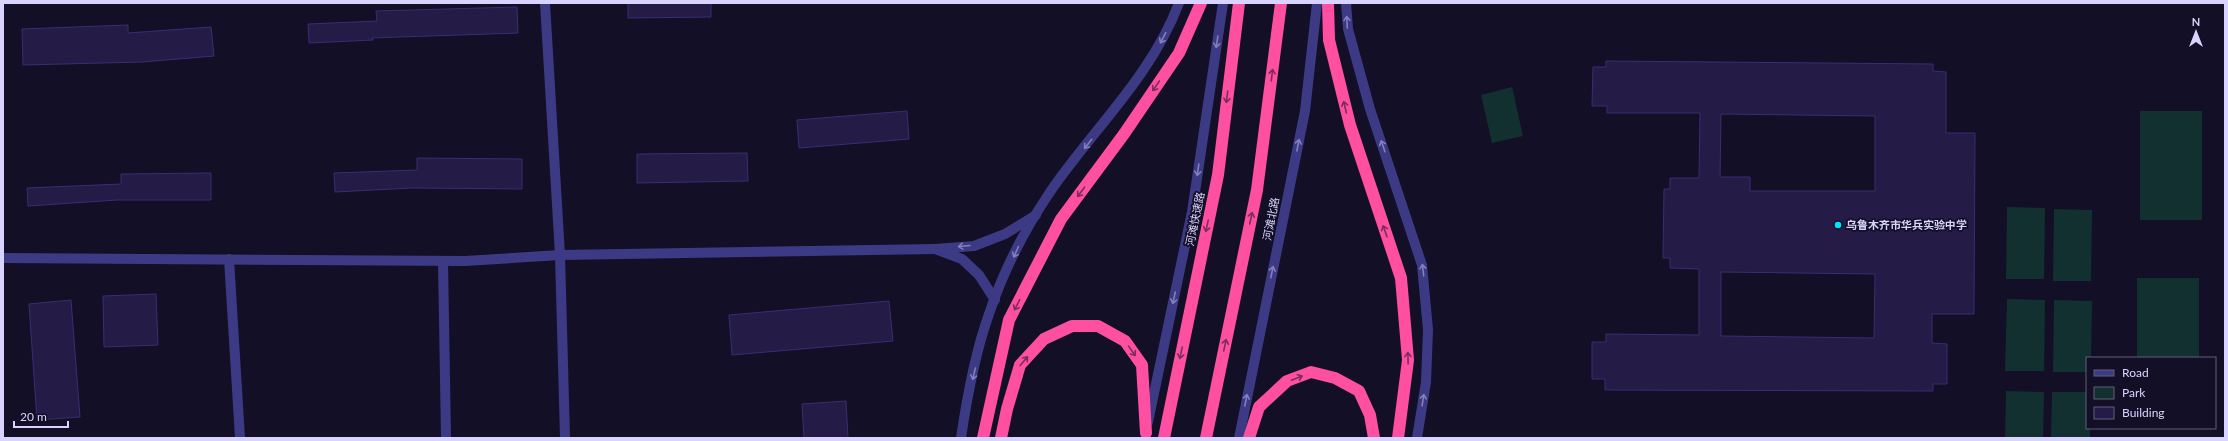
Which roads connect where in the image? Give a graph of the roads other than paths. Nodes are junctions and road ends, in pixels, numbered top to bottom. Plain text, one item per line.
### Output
1 (545, 3) edge
2 (1179, 3) edge
3 (1201, 3) edge
4 (1223, 3) edge
5 (1240, 3) edge
6 (1281, 3) edge
7 (1317, 3) edge
8 (1328, 3) edge
9 (1346, 3) edge
10 (1038, 214) junction
11 (934, 249) junction
12 (560, 256) junction
13 (3, 258) edge
14 (229, 259) junction
15 (443, 261) junction
16 (995, 300) junction
17 (1145, 436) edge
18 (240, 438) edge
19 (446, 438) edge
20 (565, 438) edge
21 (961, 438) edge
22 (983, 438) edge
23 (1002, 438) edge
24 (1164, 438) edge
25 (1206, 438) edge
26 (1239, 438) edge
27 (1249, 438) edge
28 (1374, 438) edge
29 (1398, 438) edge
30 (1417, 438) edge

1 - 12 street
2 -> 10 street
3 -> 22 highway
4 -> 17 street
5 -> 24 highway, 河滩快速路
25 -> 6 highway
26 -> 7 street, 河滩北路
29 -> 8 highway
30 -> 9 street
10 -> 11 street
10 -> 16 street
11 - 12 street
11 - 16 street
12 - 15 street
12 - 20 street
13 - 14 street
14 - 15 street
14 - 18 street
15 - 19 street
16 -> 21 street
23 -> 17 highway
27 -> 28 highway

